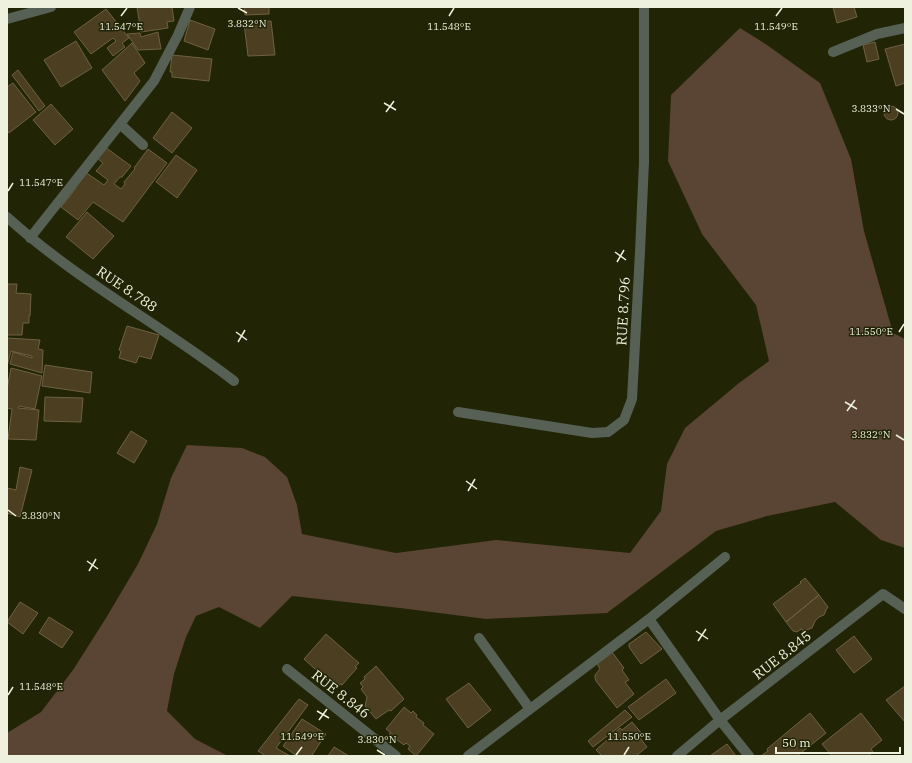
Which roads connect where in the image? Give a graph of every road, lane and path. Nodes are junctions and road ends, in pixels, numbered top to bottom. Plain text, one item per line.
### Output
1 (52, 7) edge
2 (190, 7) edge
3 (644, 7) edge
4 (37, 9) edge
5 (7, 19) edge
6 (905, 28) edge
7 (833, 52) dead end
8 (120, 124) junction
9 (143, 145) dead end
10 (7, 217) edge
11 (30, 238) junction
12 (234, 381) dead end
13 (458, 412) dead end
14 (725, 557) dead end
15 (905, 609) edge
16 (649, 619) junction
17 (479, 638) dead end
18 (287, 669) dead end
19 (530, 709) junction
20 (720, 720) junction
21 (396, 756) edge
22 (468, 756) edge
23 (677, 756) edge
24 (749, 756) edge

1 - 4 street
2 - 8 street
3 - 13 street, RUE 8.796
4 - 5 street
6 - 7 street
8 - 9 street
8 - 11 street
10 - 11 street, RUE 8.788
11 - 12 street, RUE 8.788
14 - 16 street
15 - 20 street, RUE 8.845
16 - 19 street
16 - 20 street
17 - 19 street
18 - 21 street, RUE 8.846
19 - 22 street
20 - 23 street, RUE 8.845
20 - 24 street

